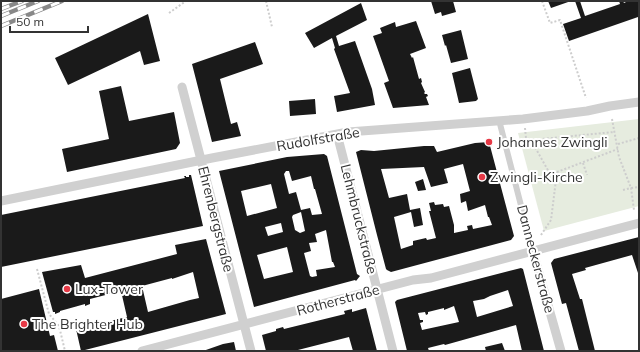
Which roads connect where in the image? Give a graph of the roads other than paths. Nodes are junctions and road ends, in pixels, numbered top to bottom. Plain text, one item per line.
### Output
1 (182, 87) dead end
2 (639, 102) edge
3 (499, 120) junction
4 (336, 134) junction
5 (201, 160) junction
6 (1, 201) edge
7 (639, 224) edge
8 (533, 252) junction
9 (377, 290) junction
10 (244, 324) junction
11 (142, 351) edge
12 (251, 351) edge
13 (393, 351) edge
14 (561, 351) edge

1 - 5 street, Ehrenbergstraße
2 - 3 street, Rudolfstraße
3 - 4 street, Rudolfstraße
3 - 8 street, Danneckerstraße
4 - 5 street, Rudolfstraße
4 - 9 street, Lehmbruckstraße
5 - 6 street, Rudolfstraße
5 - 10 street, Ehrenbergstraße
7 - 8 street, Rotherstraße
8 - 9 street, Rotherstraße
8 - 14 street, Danneckerstraße
9 - 10 street, Rotherstraße
9 - 13 street, Lehmbruckstraße
10 - 11 street, Rotherstraße
10 - 12 street, Ehrenbergstraße

